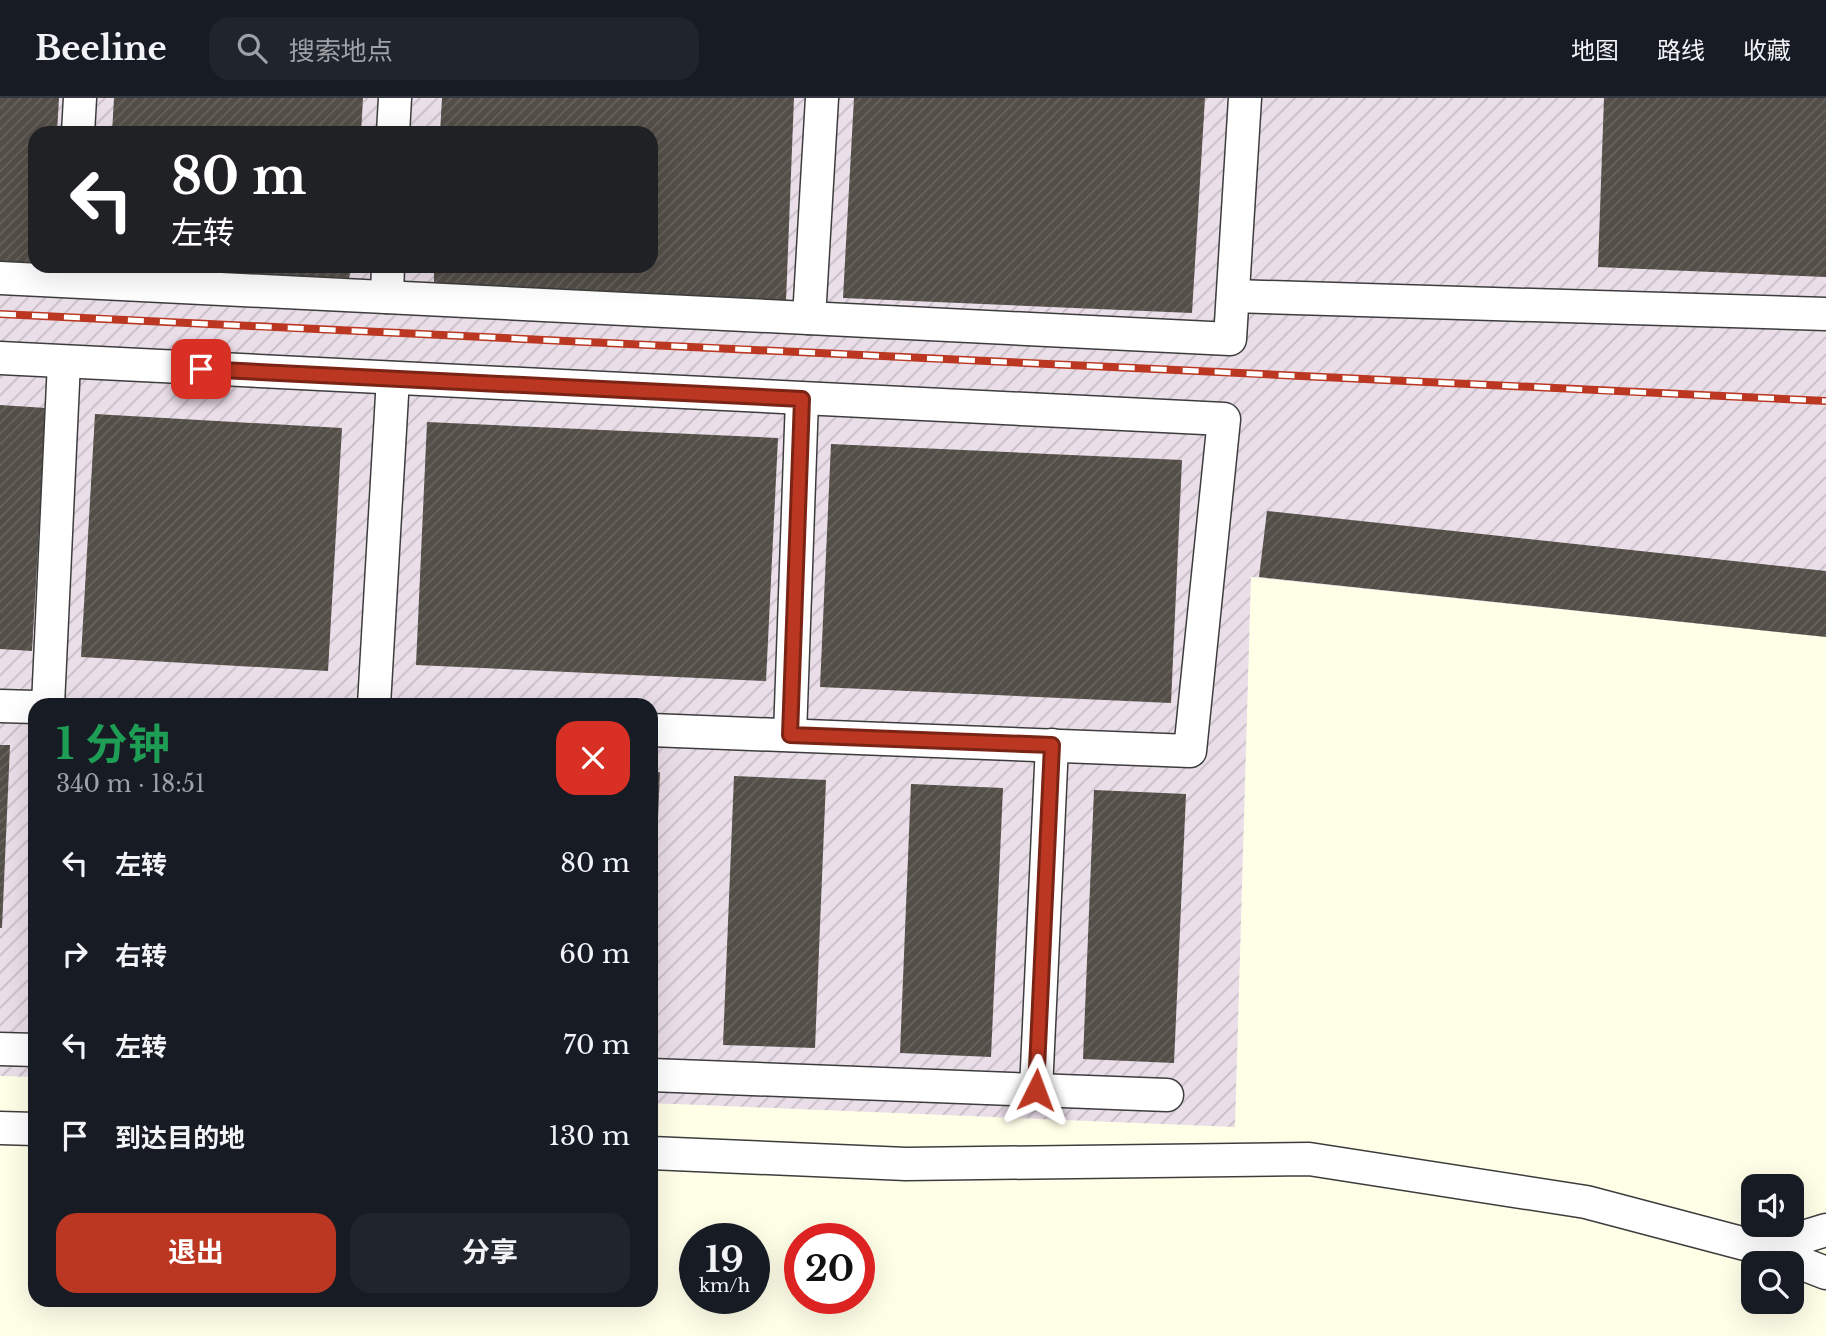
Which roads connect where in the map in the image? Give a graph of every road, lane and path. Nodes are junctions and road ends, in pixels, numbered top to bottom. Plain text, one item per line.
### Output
1 (80, 98) edge
2 (395, 98) edge
3 (821, 98) edge
4 (1245, 98) edge
5 (78, 126) edge
6 (393, 126) edge
7 (388, 273) edge
8 (73, 274) edge
9 (0, 278) edge
10 (1233, 296) junction
11 (387, 297) junction
12 (1826, 314) edge
13 (809, 318) junction
14 (0, 358) edge
15 (64, 362) junction
16 (393, 378) junction
17 (802, 399) junction
18 (48, 698) edge
19 (374, 698) edge
20 (0, 706) edge
21 (28, 707) edge
22 (658, 730) edge
23 (790, 735) junction
24 (1052, 745) junction
25 (0, 1049) edge
26 (28, 1050) edge
27 (658, 1075) edge
28 (1036, 1090) junction
29 (1167, 1095) dead end
30 (0, 1128) edge
31 (28, 1129) edge
32 (658, 1153) edge
33 (1826, 1230) edge
34 (1764, 1249) junction
35 (1826, 1273) edge

1 - 5 street
2 - 6 street
3 - 13 street
4 - 10 street
7 - 11 street
8 - 9 street
8 - 11 street
10 - 12 street
10 - 13 street
11 - 13 street
14 - 15 street
15 - 16 street
15 - 18 street
16 - 17 street
16 - 19 street
17 - 23 street
17 - 24 street
20 - 21 street
22 - 23 street
23 - 24 street
24 - 28 street
25 - 26 street
27 - 28 street
28 - 29 street
30 - 31 street
32 - 34 street
33 - 34 street
34 - 35 street

